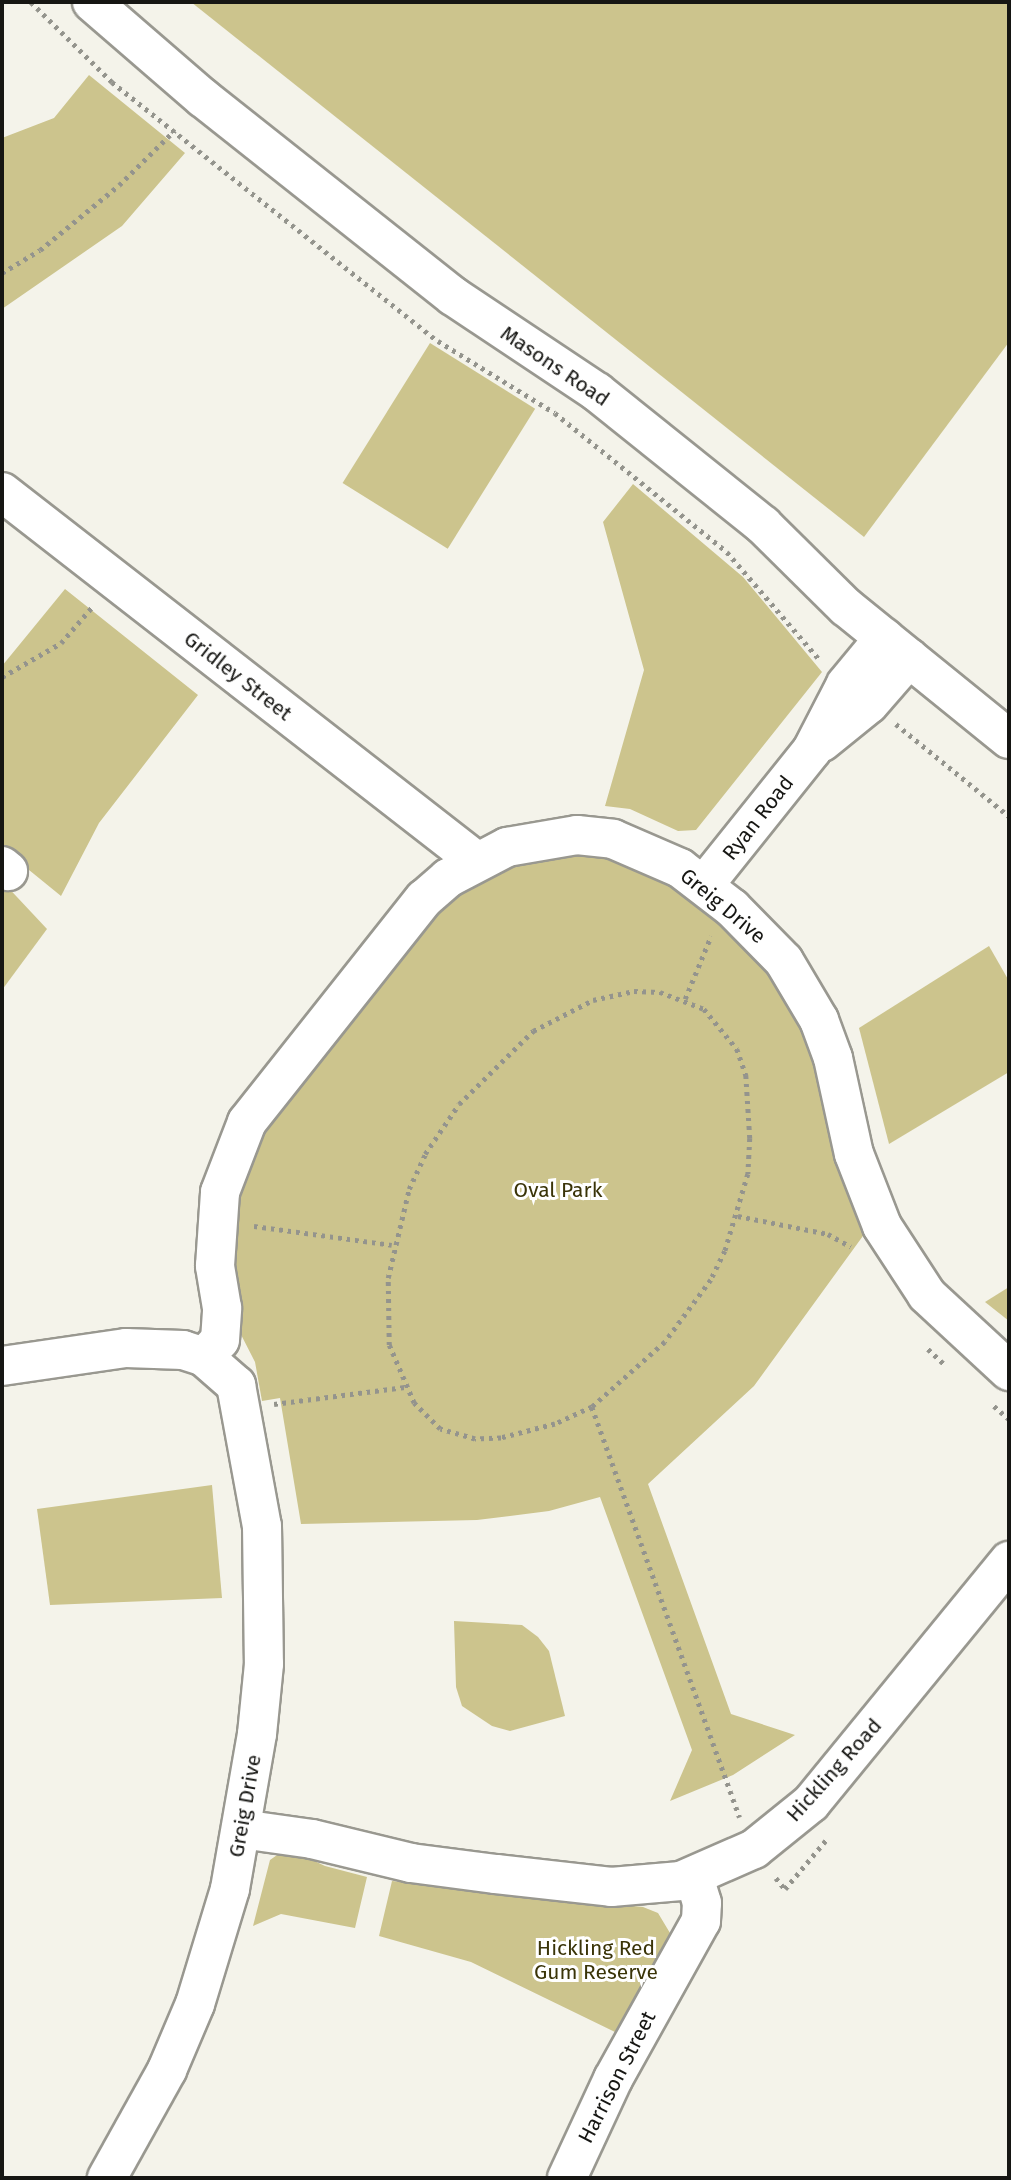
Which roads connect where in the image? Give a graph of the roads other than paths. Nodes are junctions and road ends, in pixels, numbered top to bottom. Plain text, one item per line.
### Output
1 (92, 2) edge
2 (2, 492) edge
3 (896, 648) junction
4 (1009, 739) edge
5 (475, 860) junction
6 (718, 897) junction
7 (207, 1343) junction
8 (2, 1366) edge
9 (999, 1386) edge
10 (1009, 1561) edge
11 (243, 1821) junction
12 (683, 1880) junction
13 (107, 2178) edge
14 (567, 2178) edge

1 - 3 street, Masons Road
2 - 5 street, Gridley Street
3 - 4 street, Masons Road
3 - 6 street, Ryan Road
5 - 6 street, Greig Drive
5 - 7 street, Greig Drive
6 - 9 street, Greig Drive
7 - 8 street
7 - 11 street, Greig Drive
10 - 12 street, Hickling Road
11 - 12 street, Hickling Road
11 - 13 street, Greig Drive
12 - 14 street, Harrison Street

